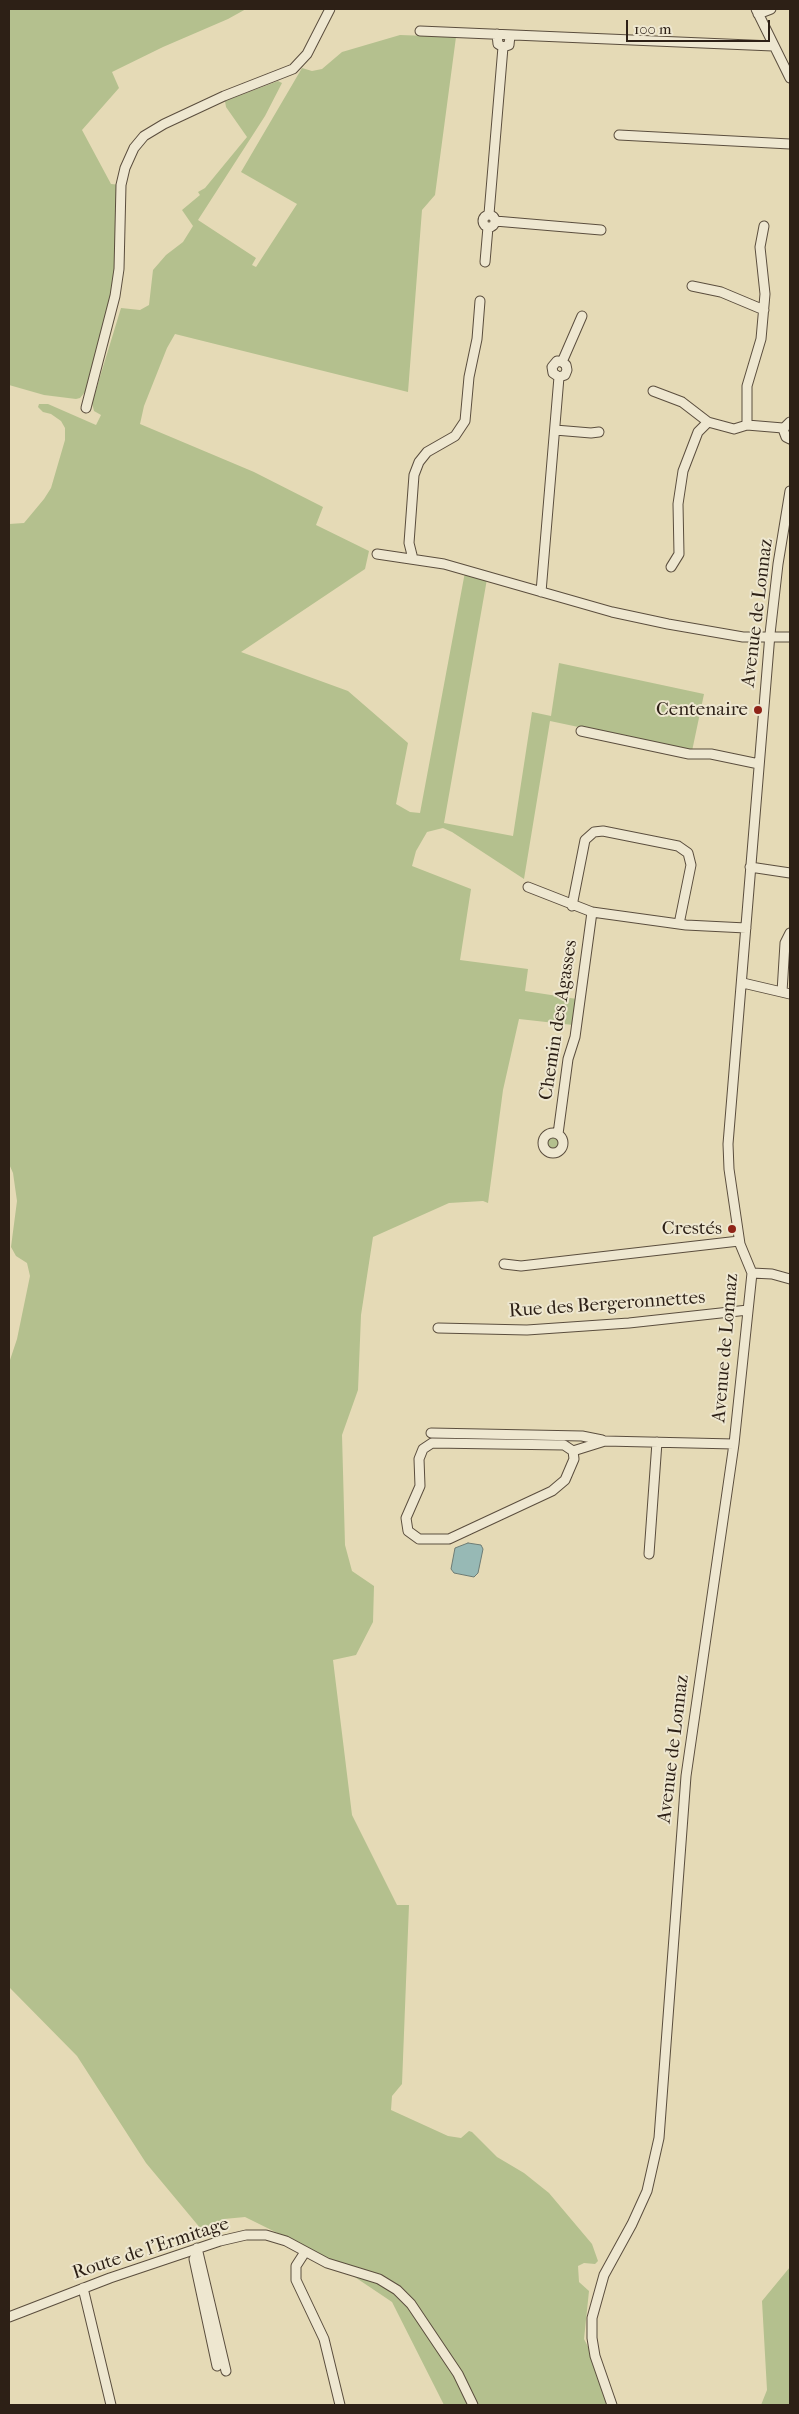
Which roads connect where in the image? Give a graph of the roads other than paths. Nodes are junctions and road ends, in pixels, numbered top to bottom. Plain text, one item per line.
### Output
1 (330, 9) edge
2 (771, 9) edge
3 (757, 11) edge
4 (420, 31) dead end
5 (497, 34) junction
6 (510, 35) junction
7 (773, 46) junction
8 (503, 47) junction
9 (790, 78) edge
10 (619, 135) dead end
11 (790, 144) edge
12 (491, 221) junction
13 (764, 226) dead end
14 (601, 230) dead end
15 (485, 262) dead end
16 (692, 286) dead end
17 (480, 301) dead end
18 (764, 310) junction
19 (582, 316) dead end
20 (652, 391) dead end
21 (86, 408) dead end
22 (708, 422) junction
23 (747, 425) junction
24 (787, 425) edge
25 (555, 430) junction
26 (598, 432) dead end
27 (790, 439) edge
28 (790, 491) edge
29 (787, 526) edge
30 (377, 554) dead end
31 (413, 559) junction
32 (671, 567) dead end
33 (541, 592) junction
34 (790, 637) edge
35 (770, 638) junction
36 (581, 731) dead end
37 (759, 764) junction
38 (750, 867) junction
39 (790, 873) edge
40 (528, 887) dead end
41 (572, 906) junction
42 (592, 912) junction
43 (679, 924) junction
44 (746, 928) junction
45 (790, 933) edge
46 (742, 983) junction
47 (786, 993) edge
48 (558, 1134) dead end
49 (740, 1241) junction
50 (504, 1264) dead end
51 (752, 1273) junction
52 (790, 1279) edge
53 (748, 1310) junction
54 (438, 1328) dead end
55 (431, 1433) dead end
56 (605, 1441) junction
57 (657, 1442) junction
58 (734, 1444) junction
59 (573, 1451) junction
60 (649, 1554) dead end
61 (195, 2249) junction
62 (305, 2252) junction
63 (83, 2288) junction
64 (9, 2317) edge
65 (217, 2366) dead end
66 (226, 2371) dead end
67 (111, 2405) edge
68 (340, 2405) edge
69 (473, 2405) edge
70 (612, 2405) edge

1 - 21 street
2 - 3 street
3 - 7 street
4 - 5 street
5 - 6 street
5 - 8 street
6 - 7 street
6 - 8 street
7 - 9 street
8 - 12 street
10 - 11 street
12 - 14 street
12 - 15 street
13 - 18 street
16 - 18 street
17 - 31 street
18 - 23 street
19 - 25 street
20 - 22 street
22 - 23 street
22 - 32 street
23 - 24 street
24 - 27 street
25 - 26 street
25 - 33 street
28 - 29 street, Avenue de Lonnaz
29 - 35 street, Avenue de Lonnaz
30 - 31 street
31 - 33 street
33 - 35 street
34 - 35 street
35 - 37 street, Avenue de Lonnaz
36 - 37 street
37 - 38 street, Avenue de Lonnaz
38 - 39 street
38 - 44 street, Avenue de Lonnaz
40 - 41 street
41 - 42 street
41 - 43 street
42 - 43 street
42 - 48 street, Chemin des Agasses
43 - 44 street
44 - 46 street, Avenue de Lonnaz
45 - 47 street
46 - 47 street
46 - 49 street, Avenue de Lonnaz
49 - 50 street
49 - 51 street, Avenue de Lonnaz
51 - 52 street
51 - 53 street, Avenue de Lonnaz
53 - 54 street, Rue des Bergeronnettes
53 - 58 street, Avenue de Lonnaz
55 - 56 street
56 - 57 street
56 - 59 street
57 - 58 street
57 - 60 street
58 - 70 street, Avenue de Lonnaz
59 - 59 street
61 - 62 street, Route de l'Ermitage
61 - 63 street, Route de l'Ermitage
61 - 65 street
61 - 66 street
62 - 68 street
62 - 69 street, Route de l'Ermitage
63 - 64 street, Route de l'Ermitage
63 - 67 street

